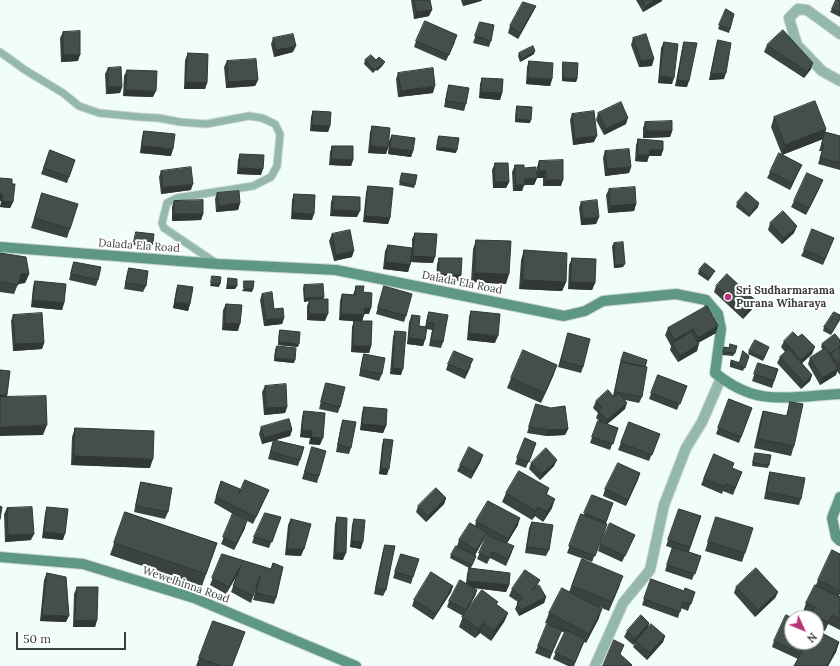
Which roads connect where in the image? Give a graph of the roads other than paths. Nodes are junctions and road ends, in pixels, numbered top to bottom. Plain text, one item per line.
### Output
1 (840, 34) edge
2 (0, 52) edge
3 (840, 81) edge
4 (0, 247) edge
5 (218, 264) junction
6 (721, 378) junction
7 (840, 394) edge
8 (840, 497) edge
9 (840, 541) edge
10 (0, 557) edge
11 (356, 666) edge
12 (595, 666) edge

1 - 3 street
2 - 5 lane
4 - 5 street, Dalada Ela Road
5 - 6 street, Dalada Ela Road
6 - 7 street
6 - 12 street
8 - 9 street
10 - 11 street, Wewelhinna Road

